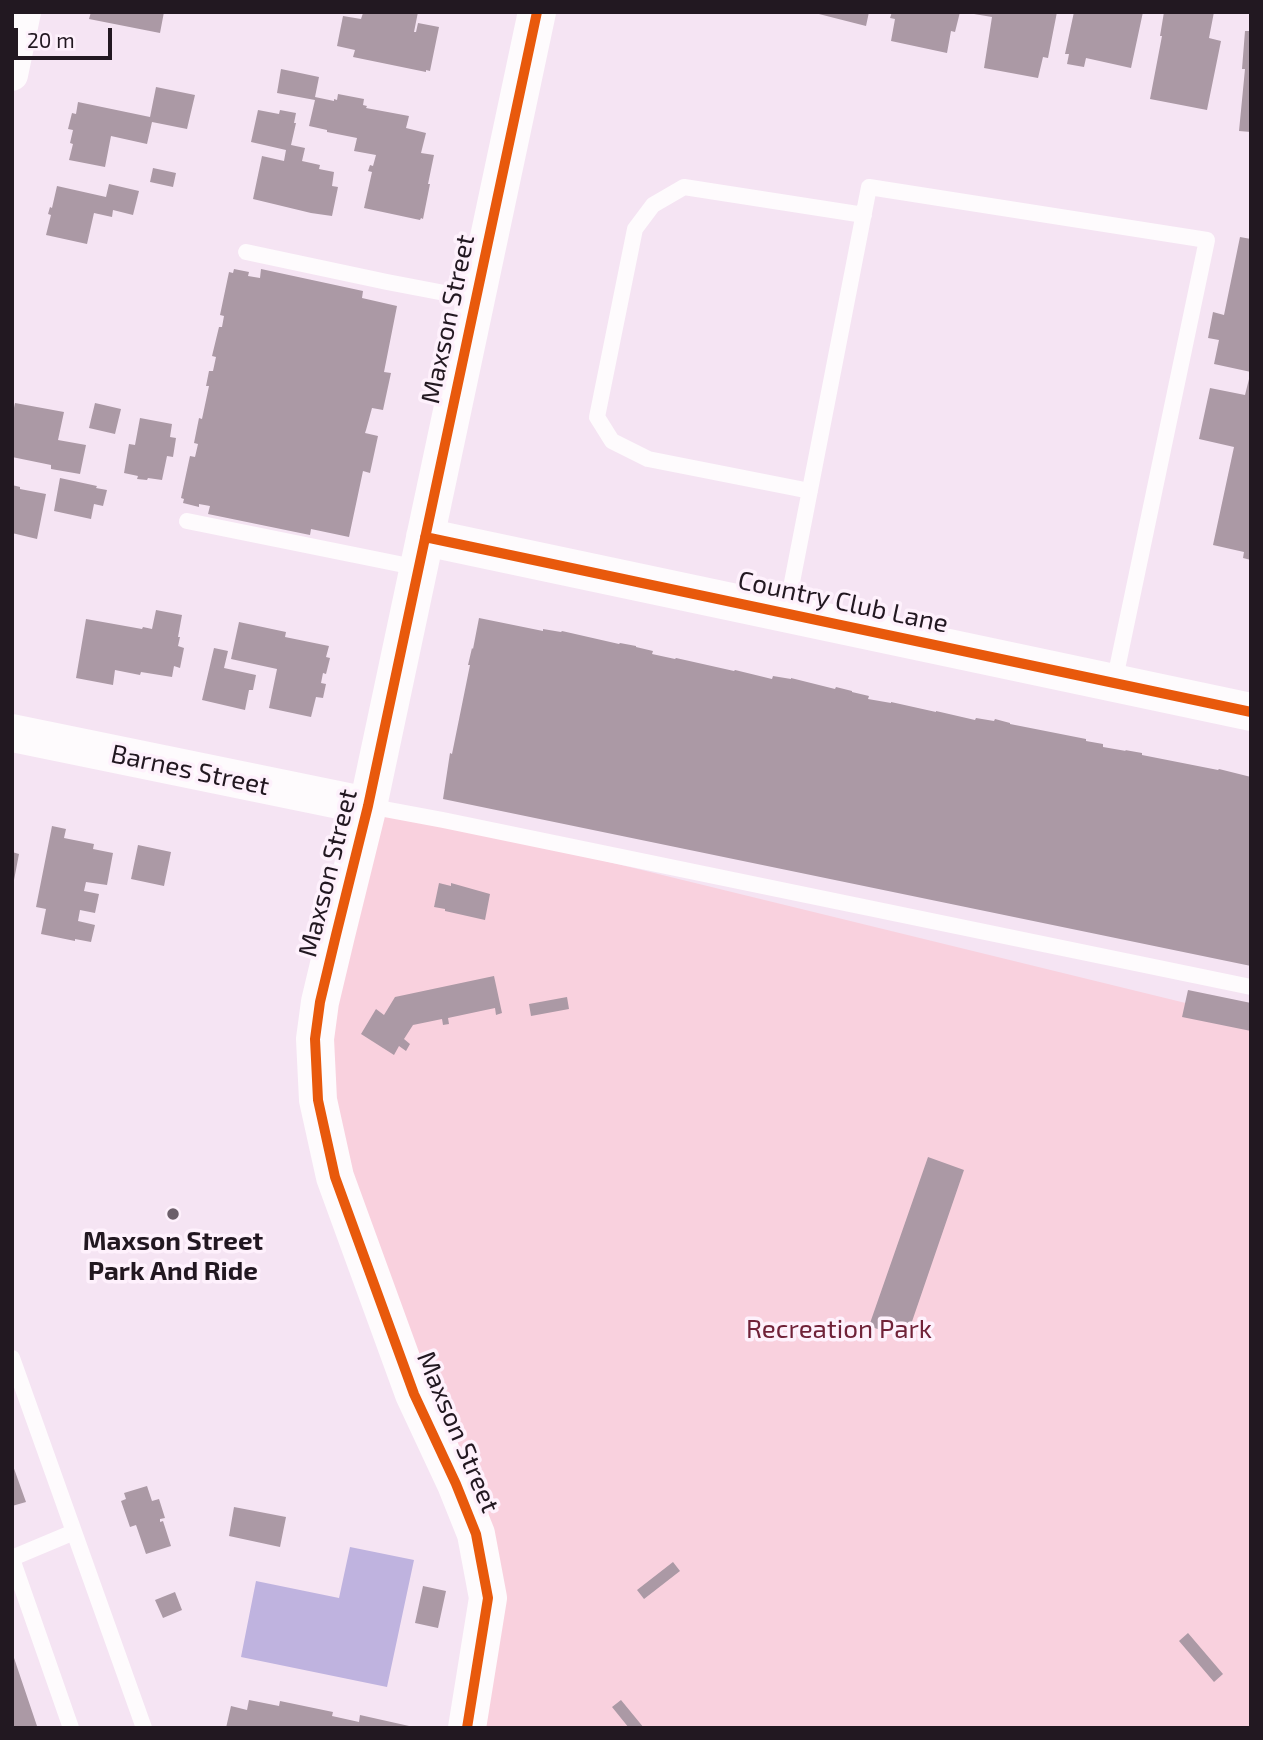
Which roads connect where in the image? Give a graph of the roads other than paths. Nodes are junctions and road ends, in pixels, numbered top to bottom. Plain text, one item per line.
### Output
1 (25, 12) edge
2 (537, 12) edge
3 (12, 75) edge
4 (864, 215) junction
5 (246, 251) dead end
6 (476, 299) junction
7 (810, 491) junction
8 (187, 522) dead end
9 (422, 552) junction
10 (786, 613) junction
11 (1114, 683) junction
12 (1251, 712) edge
13 (12, 733) edge
14 (368, 806) junction
15 (1251, 987) edge
16 (12, 1358) edge
17 (74, 1532) junction
18 (12, 1559) edge
19 (71, 1728) edge
20 (144, 1728) edge
21 (467, 1728) edge

1 - 3 street
2 - 6 street, Maxson Street
4 - 7 lane
4 - 7 lane
4 - 11 lane
5 - 6 lane
6 - 9 street, Maxson Street
7 - 10 lane
8 - 9 lane
9 - 10 street, Country Club Lane
9 - 14 street, Maxson Street
10 - 11 street, Country Club Lane
11 - 12 street, Country Club Lane
13 - 14 street, Barnes Street
14 - 15 lane
14 - 21 street, Maxson Street
16 - 17 lane
17 - 18 lane
17 - 20 lane
18 - 19 lane

